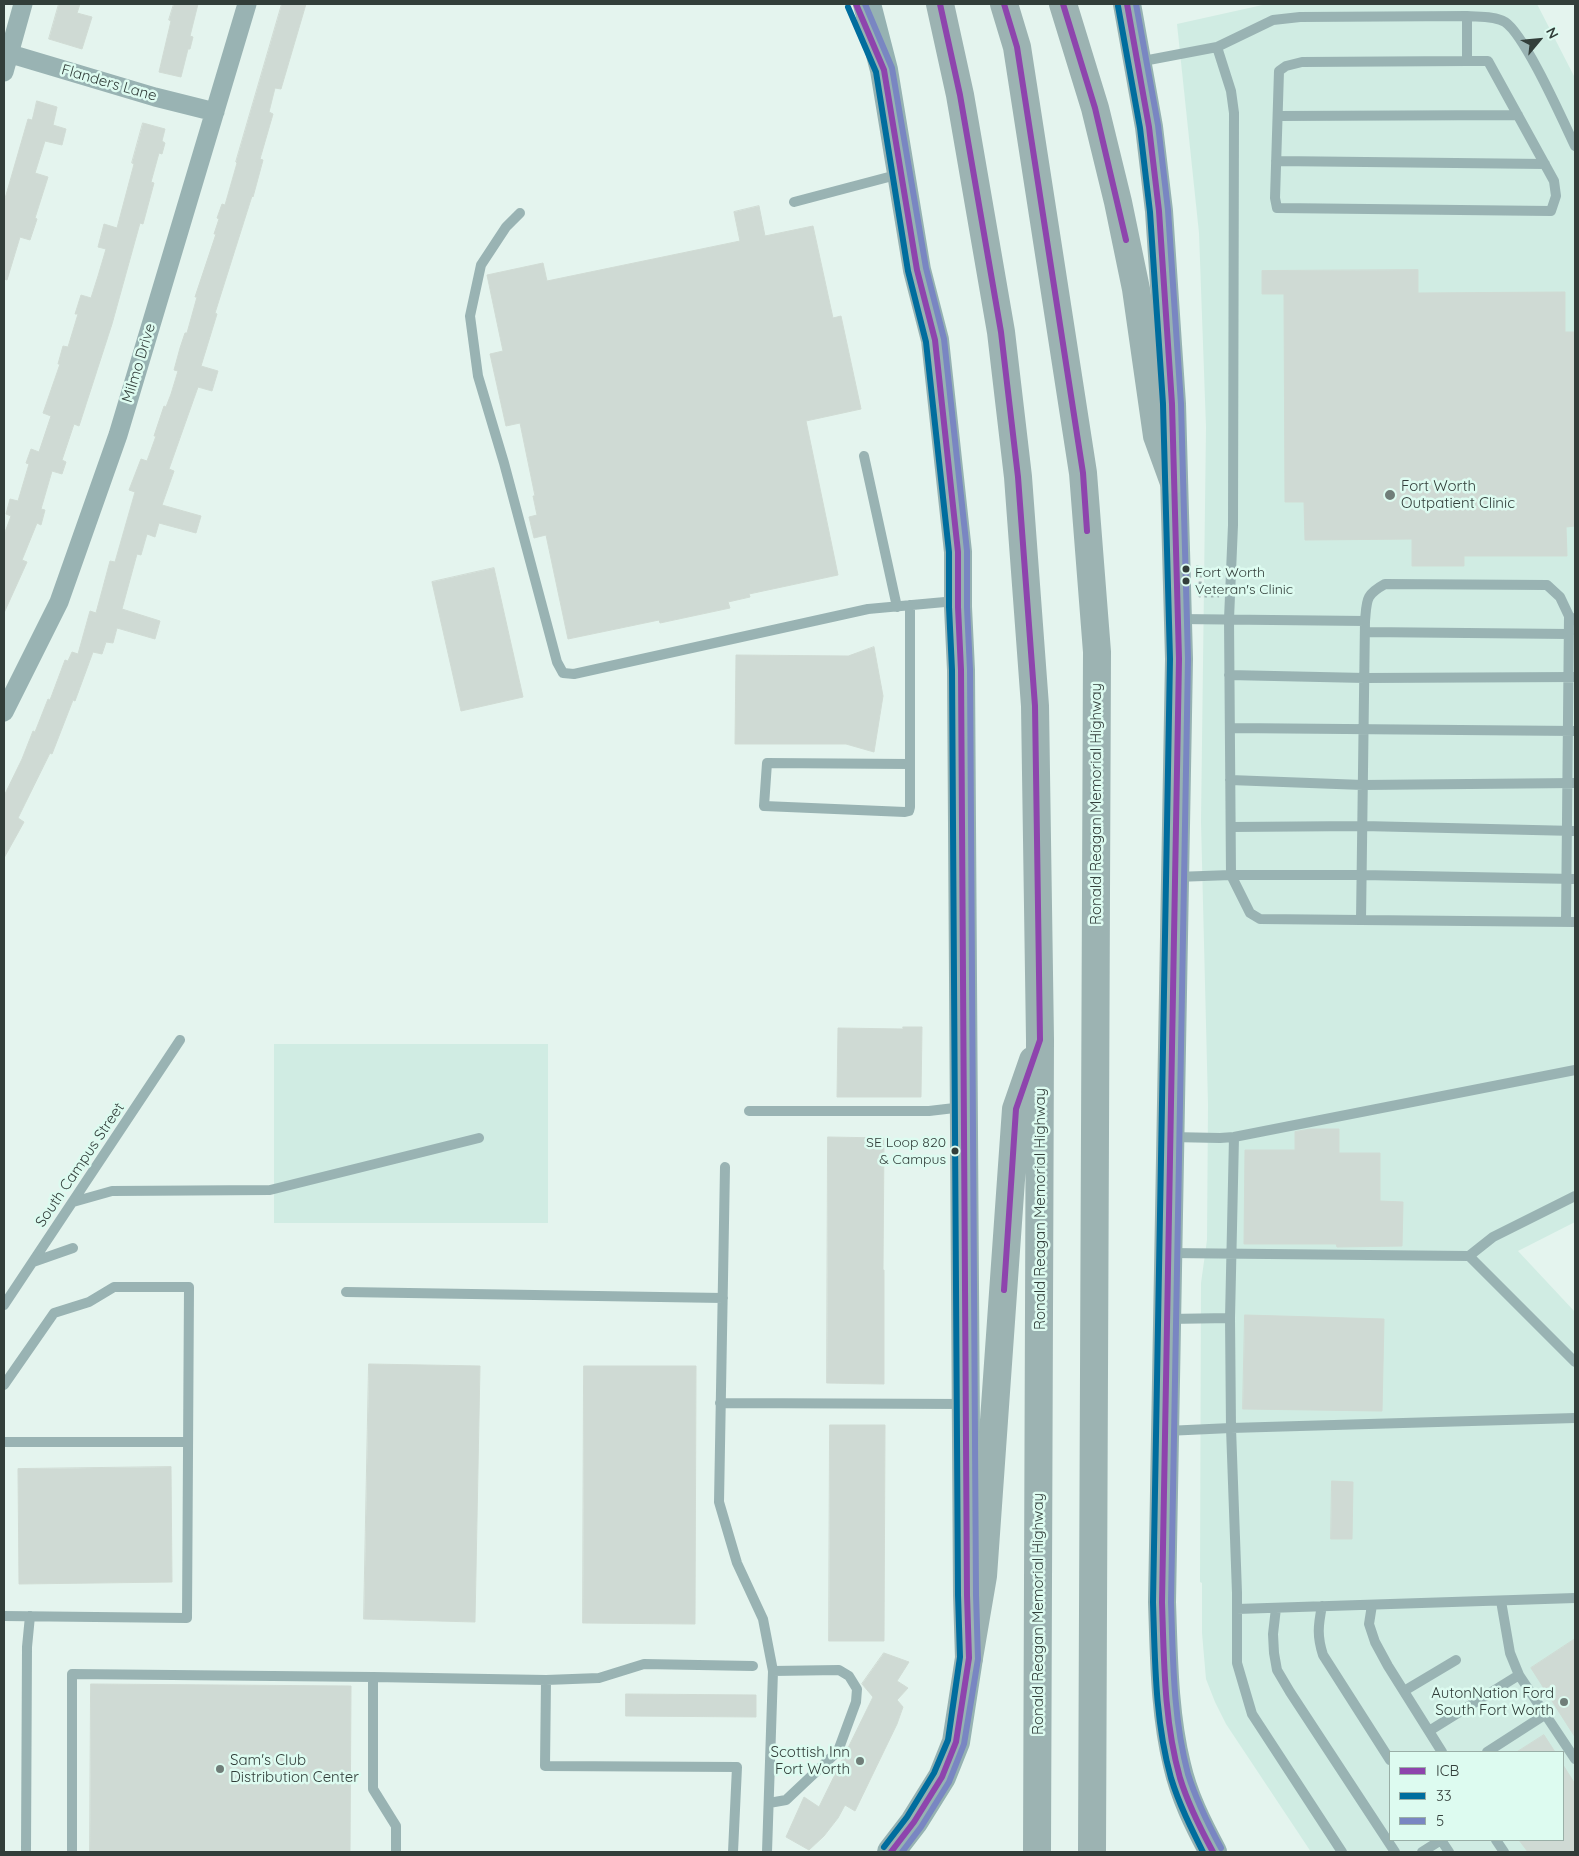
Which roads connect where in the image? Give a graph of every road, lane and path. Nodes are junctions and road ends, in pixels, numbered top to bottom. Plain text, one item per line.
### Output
1 (23, 4) edge
2 (247, 4) edge
3 (856, 4) edge
4 (867, 4) edge
5 (940, 4) edge
6 (1004, 4) edge
7 (1063, 4) edge
8 (1126, 4) edge
9 (1467, 16) junction
10 (1217, 47) junction
11 (6, 53) edge
12 (1468, 61) junction
13 (1137, 62) junction
14 (884, 70) junction
15 (4, 72) edge
16 (215, 112) junction
17 (1518, 115) junction
18 (1278, 116) junction
19 (1575, 146) edge
20 (1276, 161) junction
21 (1544, 164) junction
22 (901, 174) junction
23 (794, 202) dead end
24 (520, 212) dead end
25 (864, 456) dead end
26 (1173, 480) junction
27 (1178, 567) junction
28 (1230, 597) junction
29 (958, 601) junction
30 (910, 606) junction
31 (897, 607) junction
32 (1178, 619) junction
33 (1229, 619) junction
34 (1572, 619) edge
35 (1365, 621) junction
36 (1365, 632) junction
37 (1569, 634) junction
38 (1229, 675) junction
39 (1572, 677) edge
40 (1365, 678) junction
41 (4, 712) edge
42 (1230, 728) junction
43 (1364, 728) junction
44 (1572, 731) edge
45 (910, 764) junction
46 (1230, 780) junction
47 (1572, 783) edge
48 (1363, 785) junction
49 (1362, 826) junction
50 (1231, 827) junction
51 (1571, 830) edge
52 (1362, 875) junction
53 (1231, 876) junction
54 (1174, 877) junction
55 (1571, 879) edge
56 (1361, 920) junction
57 (1571, 922) edge
58 (180, 1040) dead end
59 (1040, 1040) junction
60 (1575, 1070) edge
61 (964, 1107) junction
62 (749, 1111) dead end
63 (1170, 1137) junction
64 (1234, 1137) junction
65 (478, 1138) dead end
66 (725, 1167) dead end
67 (1575, 1196) edge
68 (73, 1202) junction
69 (73, 1248) dead end
70 (1167, 1253) junction
71 (1232, 1254) junction
72 (1469, 1256) junction
73 (33, 1262) junction
74 (346, 1292) dead end
75 (722, 1298) junction
76 (4, 1305) edge
77 (1230, 1318) junction
78 (1167, 1319) junction
79 (1575, 1362) edge
80 (4, 1385) edge
81 (720, 1403) junction
82 (966, 1404) junction
83 (1575, 1418) edge
84 (1231, 1428) junction
85 (1165, 1431) junction
86 (4, 1442) edge
87 (188, 1442) junction
88 (1575, 1598) edge
89 (1501, 1601) junction
90 (1372, 1605) junction
91 (1322, 1606) junction
92 (1276, 1608) junction
93 (1237, 1609) junction
94 (4, 1616) edge
95 (30, 1616) junction
96 (969, 1658) junction
97 (1456, 1660) dead end
98 (753, 1666) dead end
99 (773, 1671) junction
100 (1519, 1675) junction
101 (373, 1677) junction
102 (546, 1680) junction
103 (1404, 1691) junction
104 (1546, 1714) junction
105 (1429, 1731) junction
106 (1441, 1751) edge
107 (1489, 1751) edge
108 (1389, 1758) edge
109 (1575, 1759) edge
110 (769, 1803) junction
111 (1439, 1841) edge
112 (1442, 1841) edge
113 (1497, 1841) edge
114 (26, 1852) edge
115 (72, 1852) edge
116 (396, 1852) edge
117 (733, 1852) edge
118 (767, 1852) edge
119 (891, 1852) edge
120 (1037, 1852) edge
121 (1092, 1852) edge
122 (1213, 1852) edge
123 (1342, 1852) edge
124 (1395, 1852) edge
125 (1422, 1852) edge
126 (1449, 1852) edge
127 (1504, 1852) edge

1 - 11 street
2 - 16 street, Milmo Drive
3 - 14 main road
4 - 14 main road
5 - 59 highway, Ronald Reagan Memorial Highway
6 - 121 highway, Ronald Reagan Memorial Highway
7 - 26 highway
8 - 13 main road
9 - 10 lane
9 - 12 lane
9 - 19 lane
10 - 13 lane
10 - 28 lane
11 - 15 street
11 - 16 street, Flanders Lane
12 - 17 lane
12 - 18 lane
13 - 26 main road
14 - 22 main road
16 - 41 street, Milmo Drive
17 - 18 lane
17 - 21 lane
18 - 20 lane
20 - 21 lane
20 - 21 lane
22 - 23 lane
22 - 29 main road
24 - 31 lane
25 - 31 lane
26 - 27 main road
27 - 28 path
27 - 32 main road
28 - 33 lane
29 - 30 lane
29 - 61 main road
30 - 31 lane
30 - 45 lane
32 - 33 lane
32 - 54 main road
33 - 35 lane
33 - 38 lane
34 - 35 lane
34 - 37 lane
35 - 36 lane
36 - 37 lane
36 - 40 lane
37 - 39 lane
38 - 40 lane
38 - 42 lane
39 - 40 lane
39 - 44 lane
40 - 43 lane
42 - 43 lane
42 - 46 lane
43 - 44 lane
43 - 48 lane
44 - 47 lane
45 - 45 lane
46 - 48 lane
46 - 50 lane
47 - 48 lane
47 - 51 lane
48 - 49 lane
49 - 50 lane
49 - 51 lane
49 - 52 lane
50 - 53 lane
51 - 55 lane
52 - 53 lane
52 - 55 lane
52 - 56 lane
53 - 54 lane
53 - 56 lane
54 - 63 main road
55 - 57 lane
56 - 57 lane
58 - 68 lane, South Campus Street
59 - 96 highway
59 - 120 highway, Ronald Reagan Memorial Highway
60 - 64 lane
61 - 62 lane
61 - 82 main road
63 - 64 lane
63 - 70 main road
64 - 71 lane
65 - 68 lane
66 - 75 lane
67 - 72 lane
68 - 73 lane, South Campus Street
69 - 73 lane
70 - 71 lane
70 - 78 main road
71 - 72 lane
71 - 77 lane
72 - 79 lane
73 - 76 lane, South Campus Street
74 - 75 lane
75 - 81 lane
77 - 78 lane
77 - 84 lane
78 - 85 main road
80 - 87 lane
81 - 82 lane
81 - 99 lane
82 - 96 main road
83 - 84 lane
84 - 85 lane
84 - 93 lane
85 - 122 main road
86 - 87 lane
87 - 95 lane
88 - 89 lane
89 - 90 lane
89 - 100 lane
90 - 91 lane
90 - 103 lane
91 - 92 lane
91 - 108 lane
92 - 93 lane
92 - 124 lane
93 - 123 lane
94 - 95 lane
95 - 114 lane
96 - 119 main road
97 - 103 lane
98 - 102 lane
99 - 110 lane
99 - 110 lane
100 - 104 lane
100 - 105 lane
101 - 102 lane
101 - 115 lane
101 - 116 lane
102 - 117 lane
103 - 105 lane
104 - 107 lane
104 - 109 lane
105 - 106 lane
110 - 118 lane
111 - 125 lane
112 - 126 lane
113 - 127 lane

